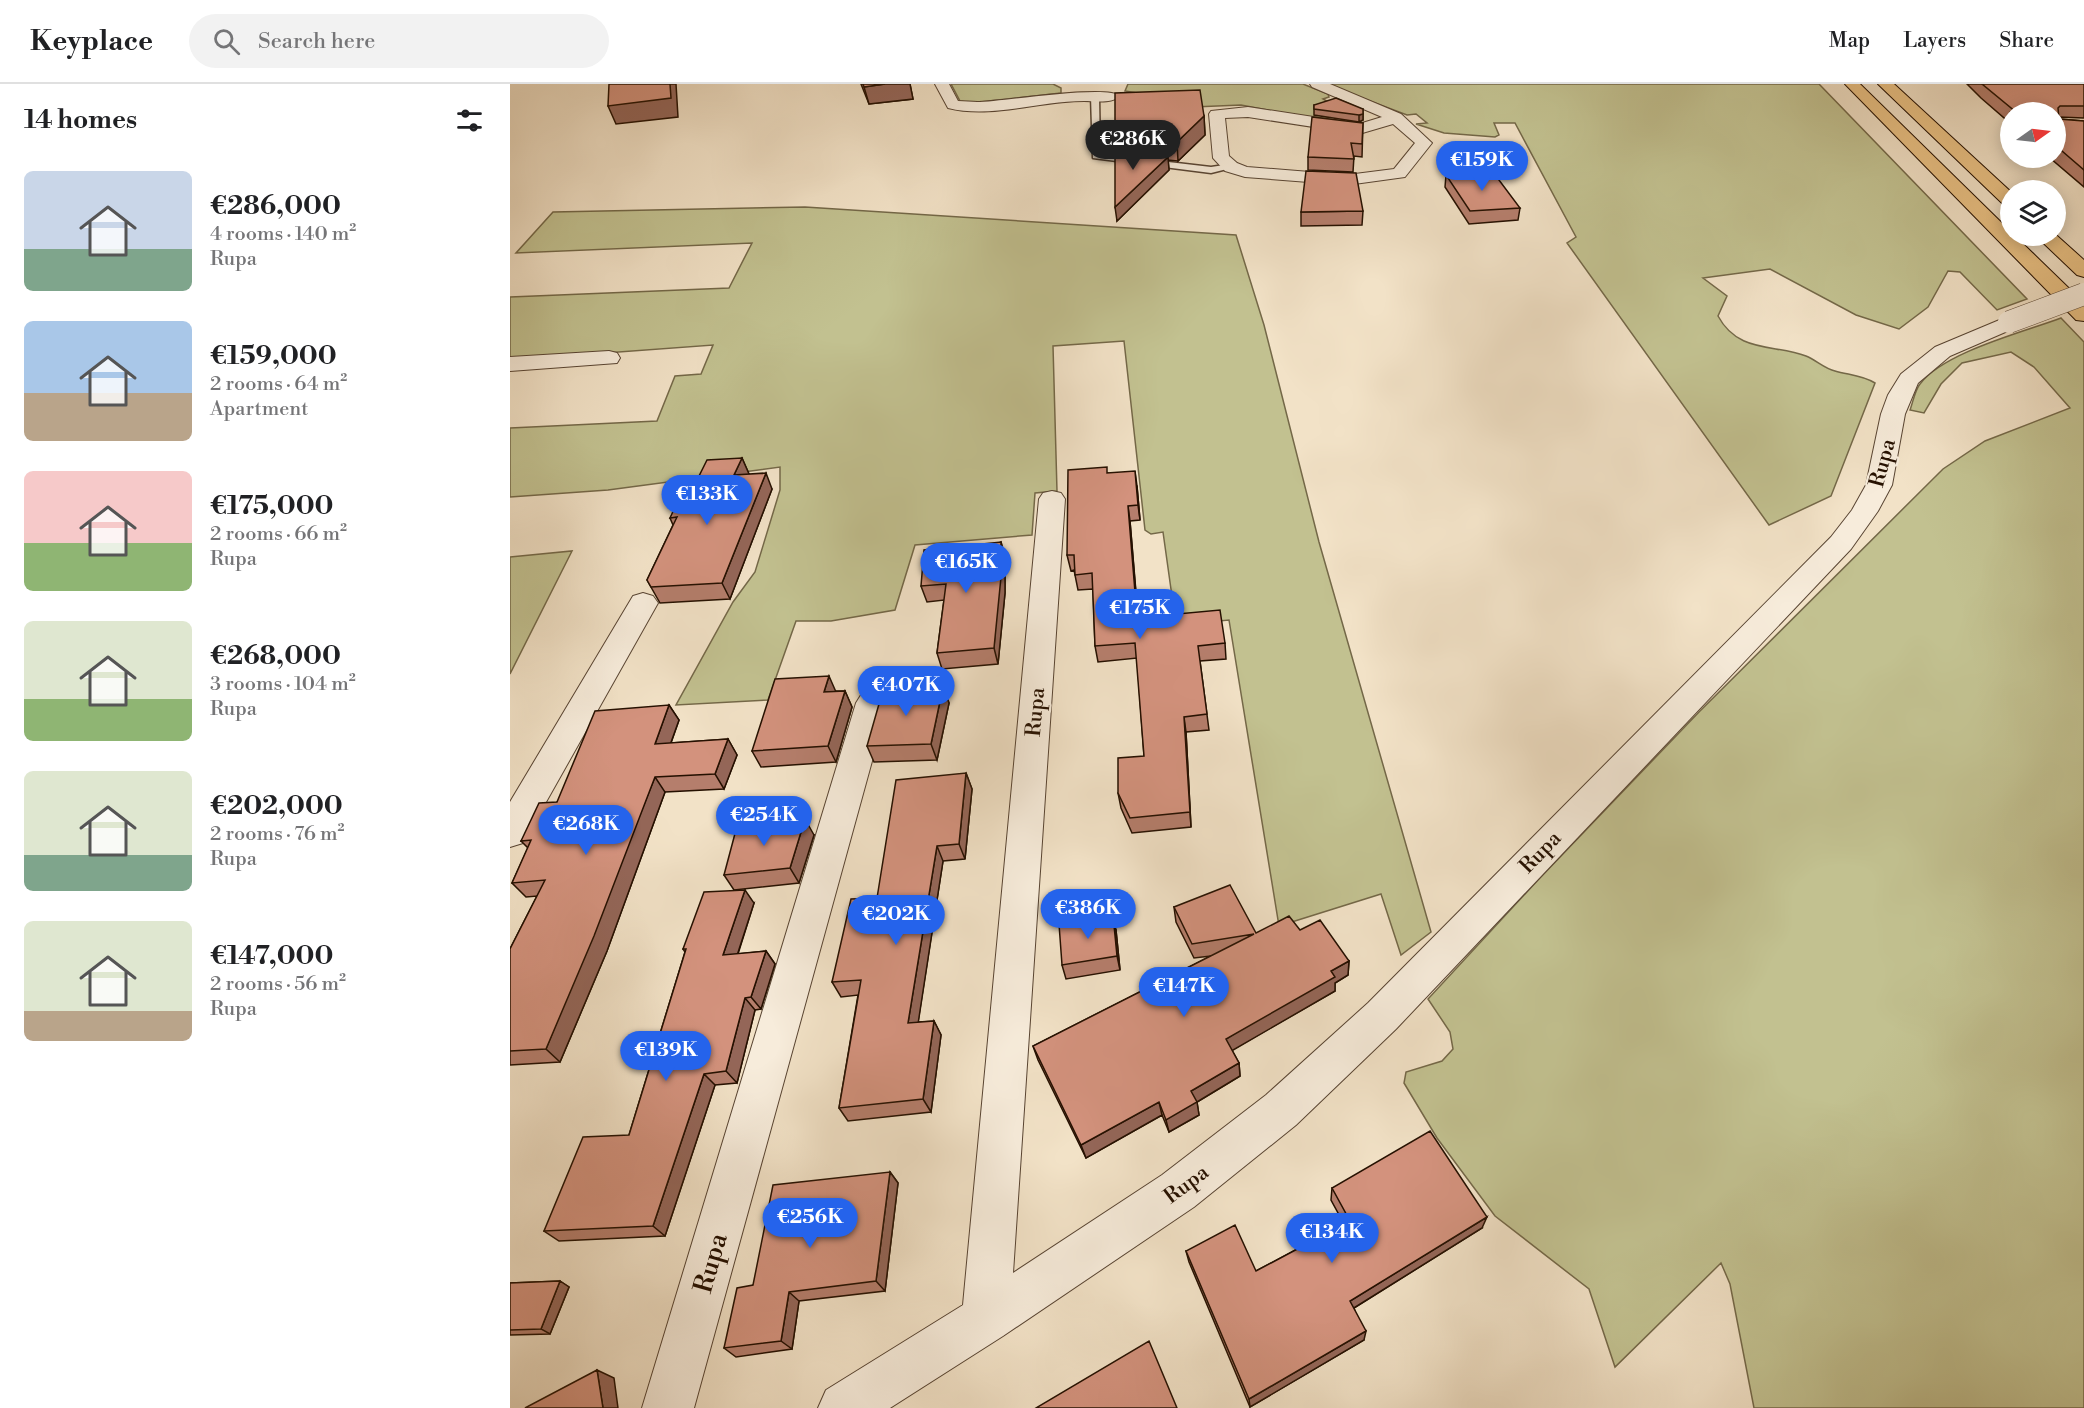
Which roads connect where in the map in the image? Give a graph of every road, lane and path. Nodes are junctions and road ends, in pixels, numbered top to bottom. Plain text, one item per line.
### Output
1 (942, 84) edge
2 (1317, 84) edge
3 (1852, 84) edge
4 (1886, 84) edge
5 (1095, 96) junction
6 (1112, 96) edge
7 (1395, 117) junction
8 (1231, 167) junction
9 (2000, 192) edge
10 (2057, 246) edge
11 (2084, 271) edge
12 (2084, 294) edge
13 (2084, 315) edge
14 (609, 358) dead end
15 (510, 364) edge
16 (1052, 498) dead end
17 (643, 603) dead end
18 (872, 703) dead end
19 (510, 833) edge
20 (986, 1319) junction
21 (668, 1408) edge
22 (844, 1408) edge

1 - 5 street
2 - 7 street
3 - 13 highway
4 - 9 highway
5 - 6 street
5 - 8 lane
7 - 8 street
7 - 8 street
10 - 11 highway
12 - 20 street, Rupa, bridge
14 - 15 street
16 - 20 street, Rupa
17 - 19 street
18 - 21 street, Rupa
20 - 22 street, Rupa

